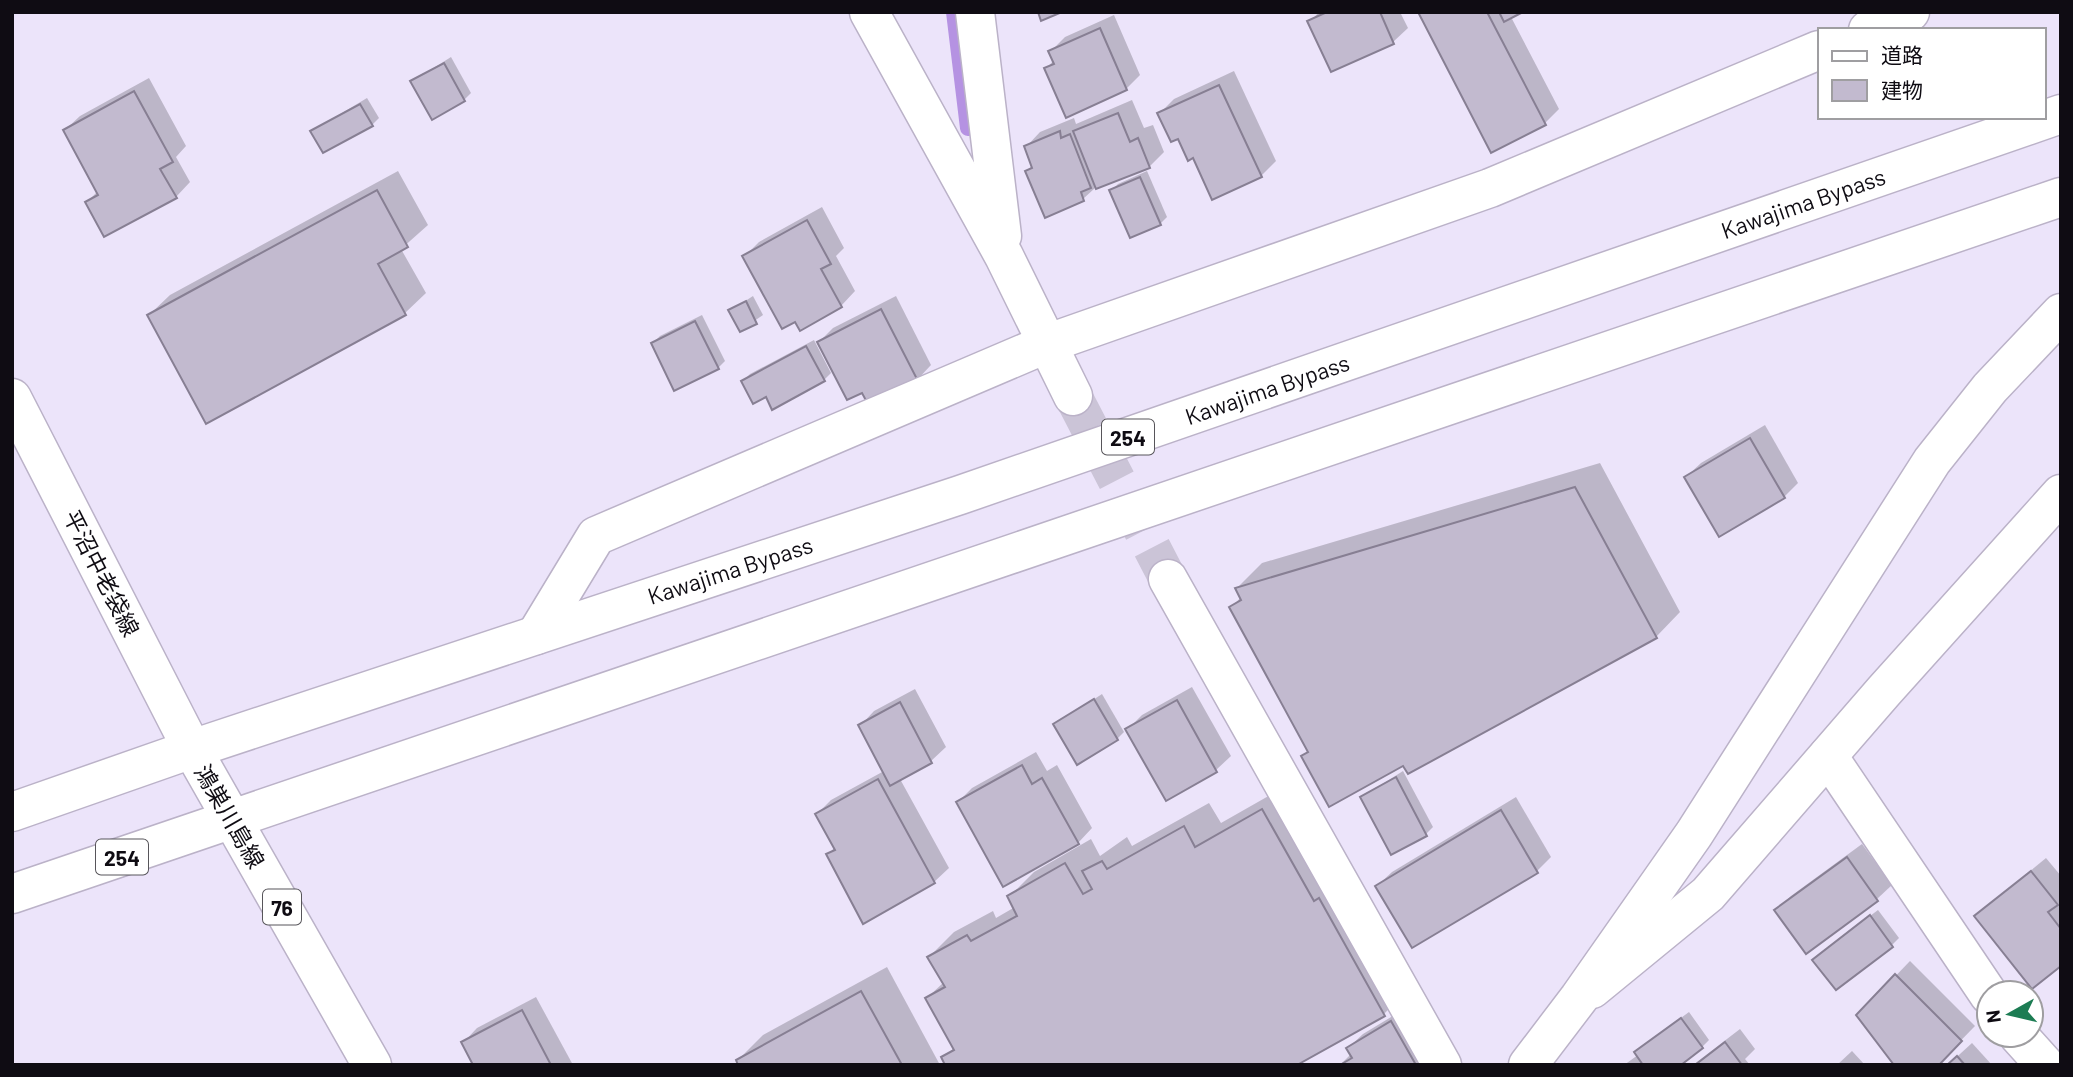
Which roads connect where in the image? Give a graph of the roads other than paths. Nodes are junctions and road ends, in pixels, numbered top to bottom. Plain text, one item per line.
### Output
1 (869, 12) edge
2 (975, 12) edge
3 (1910, 12) edge
4 (1873, 28) edge
5 (1818, 50) edge
6 (2061, 114) edge
7 (2061, 197) edge
8 (1004, 256) junction
9 (2061, 313) edge
10 (1046, 344) junction
11 (1073, 396) tunnel mouth
12 (12, 398) edge
13 (2061, 494) edge
14 (1168, 579) tunnel mouth
15 (536, 635) junction
16 (192, 749) junction
17 (1828, 756) junction
18 (12, 812) edge
19 (232, 820) junction
20 (12, 894) edge
21 (1978, 979) edge
22 (1580, 998) junction
23 (2031, 1049) edge
24 (372, 1065) edge
25 (1442, 1065) edge
26 (1528, 1065) edge
27 (2045, 1065) edge

1 - 8 main road
2 - 8 main road
3 - 4 main road
5 - 10 main road
6 - 15 main road, Kawajima Bypass / 254
7 - 19 main road, 254
8 - 10 main road
9 - 22 main road
10 - 11 main road
10 - 15 main road
12 - 16 main road, 平沼中老袋線
13 - 17 main road
14 - 25 main road
15 - 16 main road, Kawajima Bypass / 254
16 - 18 main road, 254
16 - 19 main road, 鴻巣川島線 / 76
17 - 21 main road
17 - 22 main road
19 - 20 main road, 254
19 - 24 main road, 鴻巣川島線 / 76
22 - 26 main road
23 - 27 main road

